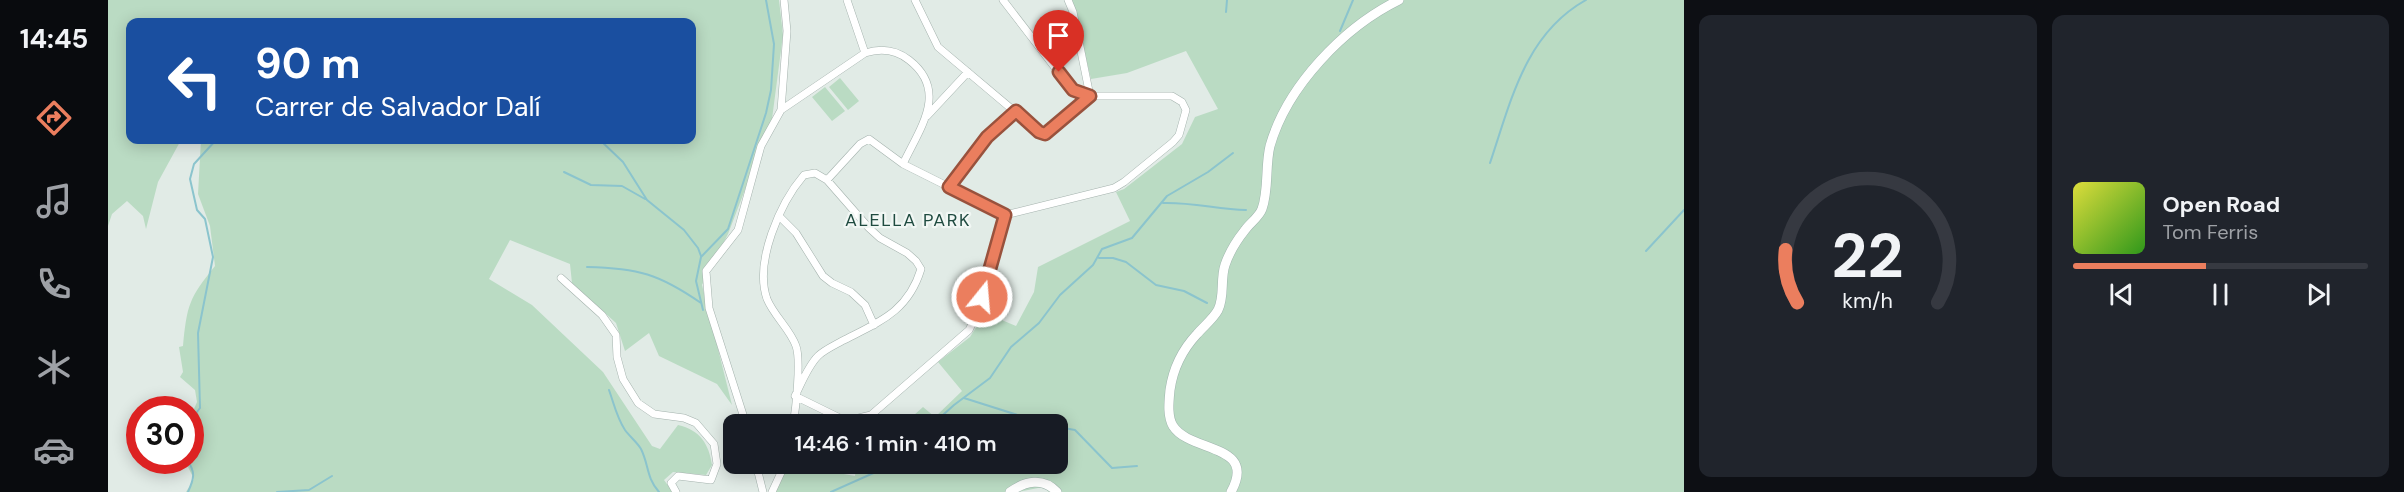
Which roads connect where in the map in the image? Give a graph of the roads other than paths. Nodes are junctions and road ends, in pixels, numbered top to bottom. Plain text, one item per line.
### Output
1 (784, 0) edge
2 (847, 0) edge
3 (915, 0) edge
4 (1003, 0) edge
5 (1068, 0) edge
6 (1399, 0) edge
7 (865, 53) junction
8 (968, 72) junction
9 (1090, 96) junction
10 (781, 110) junction
11 (1016, 111) junction
12 (926, 117) junction
13 (903, 164) junction
14 (827, 180) junction
15 (949, 187) junction
16 (1005, 215) junction
17 (780, 217) junction
18 (561, 278) dead end
19 (874, 325) junction
20 (795, 396) junction
21 (743, 414) edge
22 (794, 414) edge
23 (758, 474) edge
24 (780, 474) edge
25 (676, 492) edge
26 (763, 492) edge
27 (772, 492) edge
28 (1010, 492) edge
29 (1057, 492) edge
30 (1231, 492) edge

1 - 10 street
2 - 7 street
3 - 8 street
4 - 9 street
5 - 9 street
6 - 30 main road
7 - 10 street
7 - 12 street
8 - 11 street
8 - 12 street
9 - 11 street
9 - 16 street
10 - 21 street
11 - 15 street
12 - 13 street
13 - 14 street
13 - 15 street
14 - 17 street
14 - 19 street
15 - 16 street
16 - 20 street
17 - 19 street
17 - 20 street
18 - 25 street
19 - 20 street
20 - 22 street
23 - 26 street
24 - 27 street
28 - 29 main road

